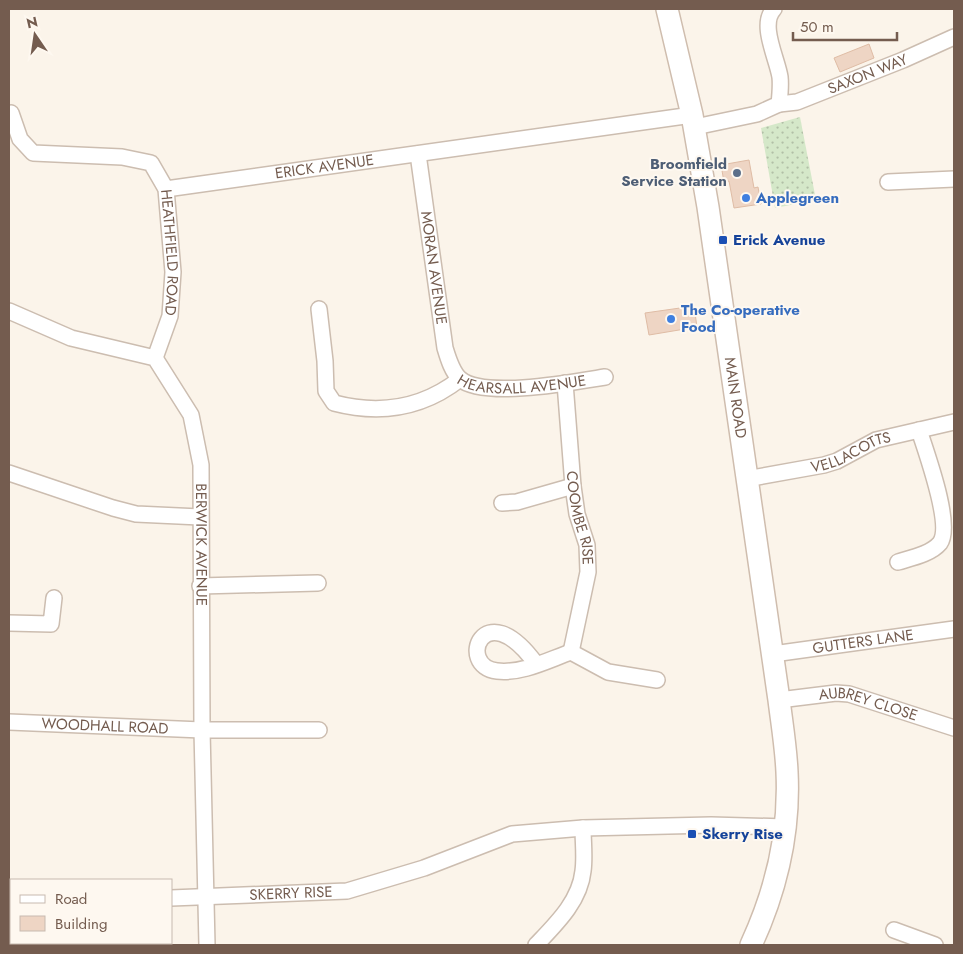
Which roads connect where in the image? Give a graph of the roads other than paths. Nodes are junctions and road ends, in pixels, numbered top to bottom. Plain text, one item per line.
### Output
1 (666, 9) edge
2 (774, 9) edge
3 (954, 37) edge
4 (779, 104) junction
5 (11, 113) dead end
6 (694, 121) junction
7 (418, 154) junction
8 (954, 179) edge
9 (888, 182) dead end
10 (166, 189) junction
11 (319, 309) dead end
12 (9, 311) edge
13 (155, 358) junction
14 (605, 377) dead end
15 (460, 379) junction
16 (565, 383) junction
17 (954, 422) edge
18 (920, 430) junction
19 (9, 473) edge
20 (746, 478) junction
21 (573, 486) junction
22 (502, 503) dead end
23 (200, 517) junction
24 (898, 562) dead end
25 (318, 583) dead end
26 (200, 586) junction
27 (54, 598) dead end
28 (9, 623) edge
29 (954, 629) edge
30 (571, 652) junction
31 (773, 654) junction
32 (536, 664) dead end
33 (657, 680) dead end
34 (779, 700) junction
35 (9, 722) edge
36 (954, 728) edge
37 (202, 730) junction
38 (319, 730) dead end
39 (786, 827) junction
40 (583, 828) junction
41 (172, 898) edge
42 (206, 898) junction
43 (894, 930) dead end
44 (206, 945) edge
45 (536, 945) edge
46 (751, 945) edge
47 (935, 945) edge

1 - 6 main road, MAIN ROAD
2 - 4 street
3 - 4 street, SAXON WAY
4 - 6 street, SAXON WAY
5 - 10 street, HEATHFIELD ROAD
6 - 7 street, ERICK AVENUE
6 - 20 main road, MAIN ROAD
7 - 10 street, ERICK AVENUE
7 - 15 street, MORAN AVENUE
8 - 9 street
10 - 13 street, HEATHFIELD ROAD
11 - 15 street, HEARSALL AVENUE
12 - 13 street
13 - 23 street, BERWICK AVENUE
14 - 16 street, HEARSALL AVENUE
15 - 16 street, HEARSALL AVENUE
16 - 21 street, COOMBE RISE
17 - 18 street, VELLACOTTS
18 - 20 street, VELLACOTTS
18 - 24 street
19 - 23 street
20 - 31 main road, MAIN ROAD
21 - 22 street
21 - 30 street, COOMBE RISE
23 - 26 street, BERWICK AVENUE
25 - 26 street
26 - 37 street, BERWICK AVENUE
27 - 28 street
29 - 31 street, GUTTERS LANE
30 - 32 street
30 - 33 street
31 - 34 main road, MAIN ROAD
34 - 36 street, AUBREY CLOSE
34 - 39 main road, MAIN ROAD
35 - 37 street, WOODHALL ROAD
37 - 38 street, WOODHALL ROAD
37 - 42 street, BERWICK AVENUE
39 - 40 street, SKERRY RISE
39 - 46 main road, MAIN ROAD
40 - 42 street, SKERRY RISE
40 - 45 street
41 - 42 street, SKERRY RISE
42 - 44 street, BERWICK AVENUE
43 - 47 street

